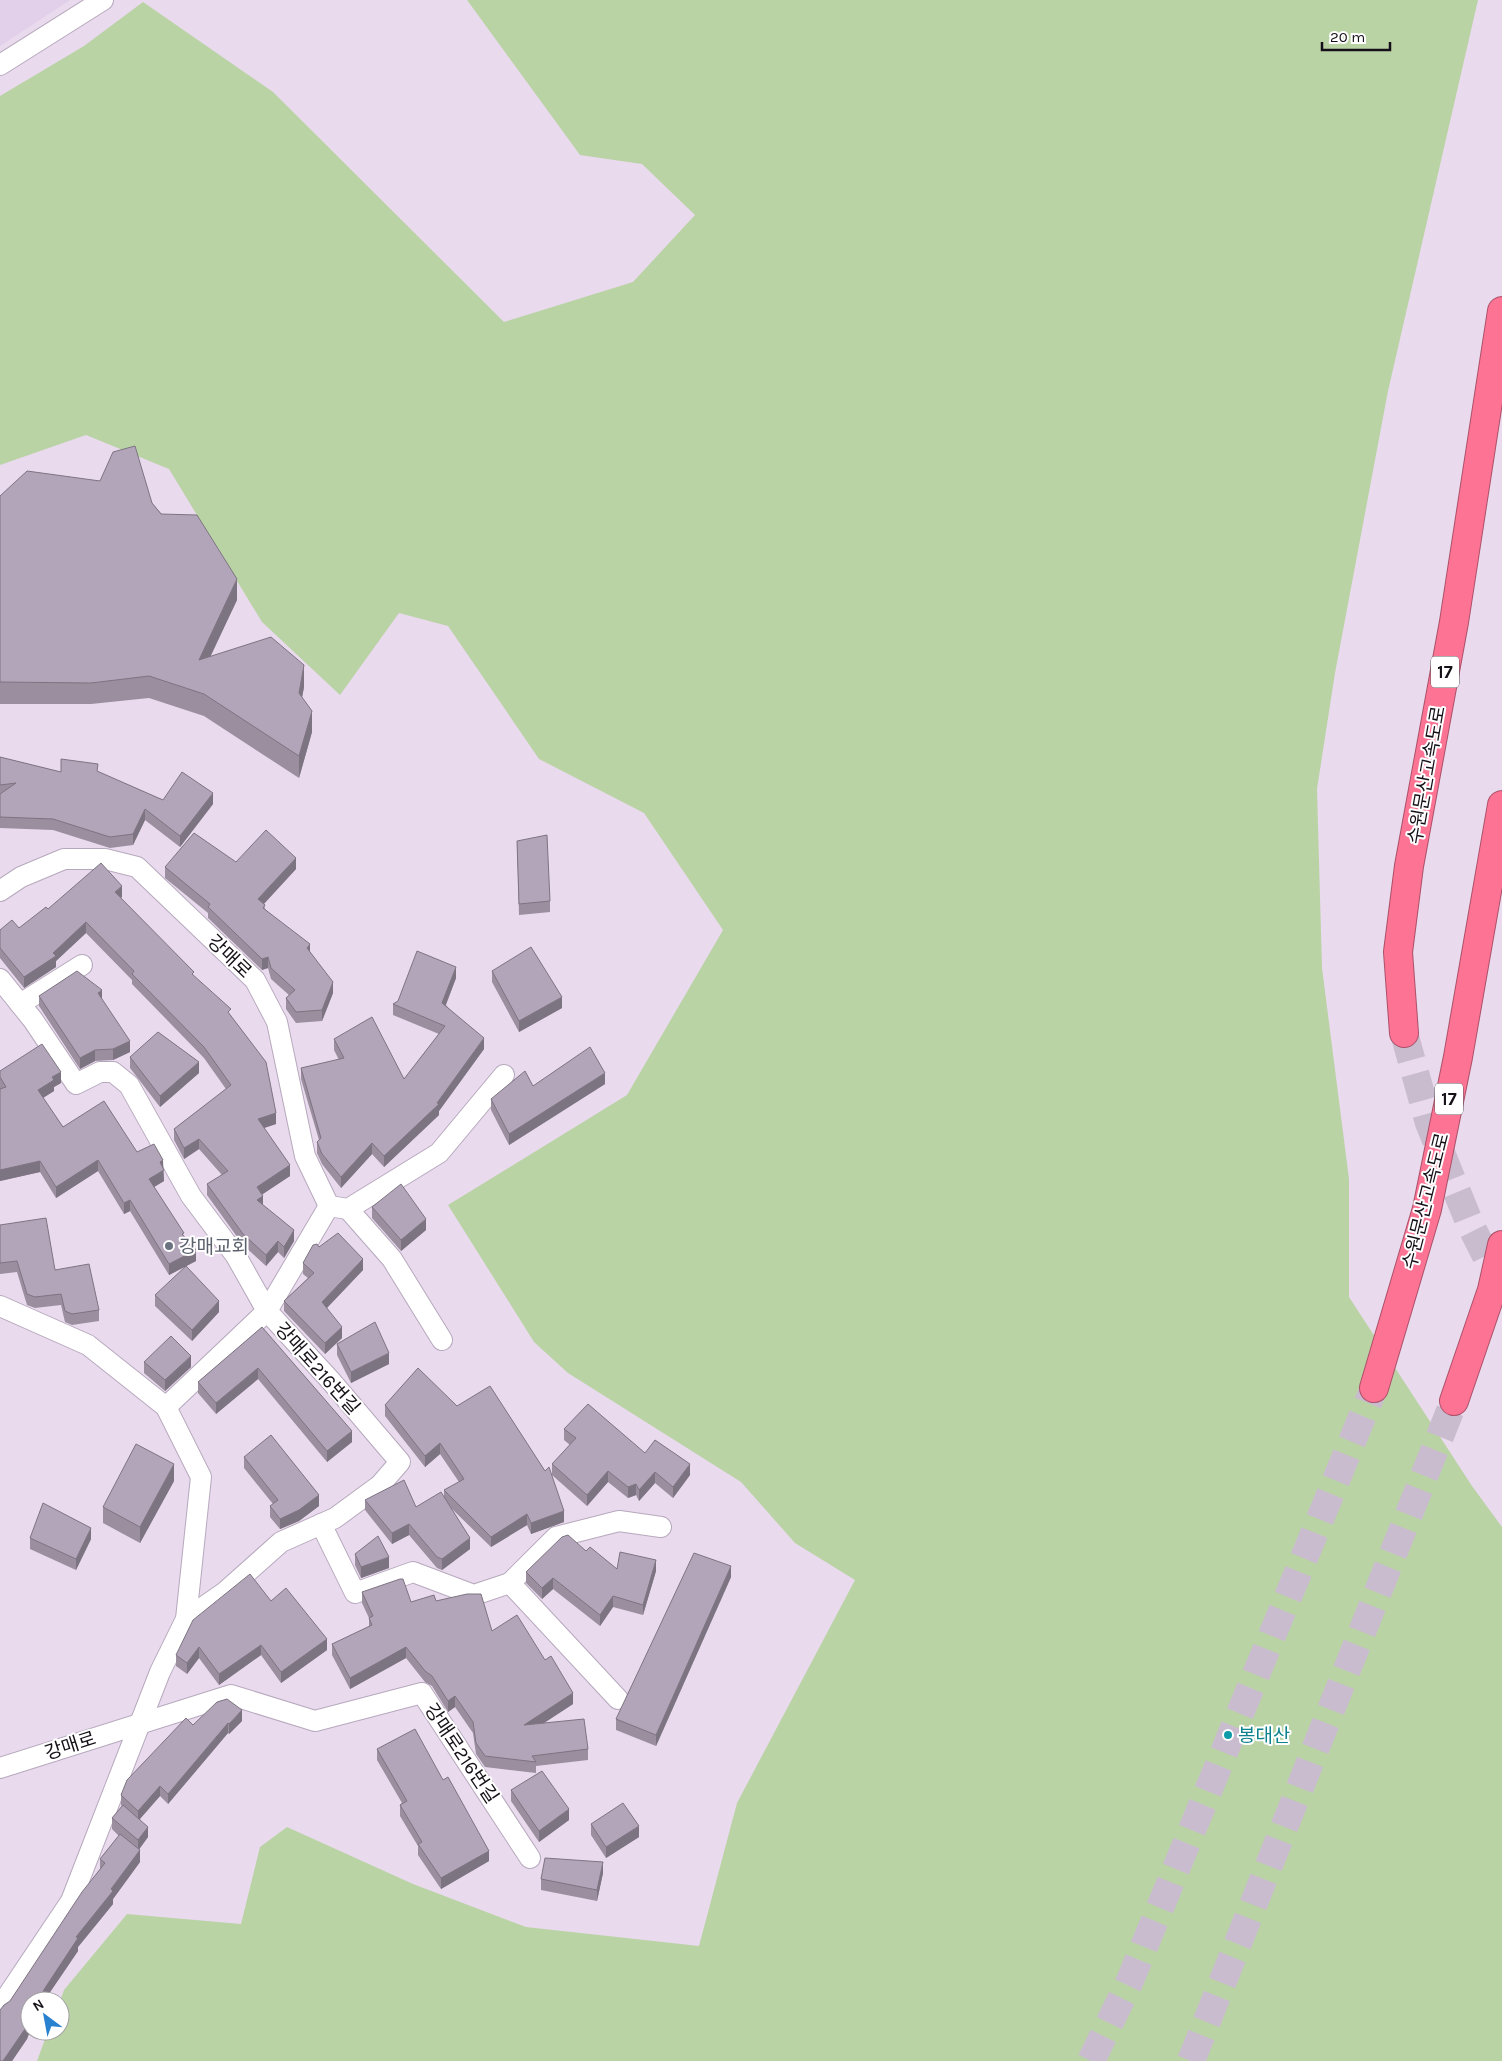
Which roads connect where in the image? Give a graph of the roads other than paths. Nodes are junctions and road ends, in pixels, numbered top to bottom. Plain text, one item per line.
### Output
1 (104, 0) edge
2 (0, 65) edge
3 (1502, 311) edge
4 (1502, 805) edge
5 (0, 891) edge
6 (82, 965) dead end
7 (0, 979) edge
8 (20, 1004) junction
9 (1404, 1033) tunnel mouth
10 (504, 1075) dead end
11 (329, 1206) junction
12 (348, 1209) junction
13 (1502, 1245) edge
14 (0, 1306) edge
15 (267, 1311) junction
16 (442, 1340) dead end
17 (1374, 1388) tunnel mouth
18 (1454, 1401) tunnel mouth
19 (166, 1407) junction
20 (321, 1524) junction
21 (661, 1527) dead end
22 (510, 1583) junction
23 (186, 1619) junction
24 (618, 1699) dead end
25 (141, 1722) junction
26 (0, 1768) edge
27 (530, 1858) dead end
28 (0, 2007) edge

1 - 2 street
3 - 9 highway, 수원문산고속도로 / 17
4 - 17 highway, 수원문산고속도로 / 17
5 - 11 street, 강매로
6 - 8 street
7 - 8 street
8 - 15 street
10 - 12 street
11 - 12 street
11 - 15 street, 강매로216번길
12 - 16 street
13 - 18 highway
14 - 19 street, 강매로216번길
15 - 19 street, 강매로216번길
15 - 20 street, 강매로216번길
19 - 23 street, 강매로216번길
20 - 22 street
20 - 23 street, 강매로216번길
21 - 22 street
22 - 24 street
23 - 25 street, 강매로216번길
25 - 26 street, 강매로
25 - 27 street, 강매로216번길
25 - 28 street, 강매로216번길

